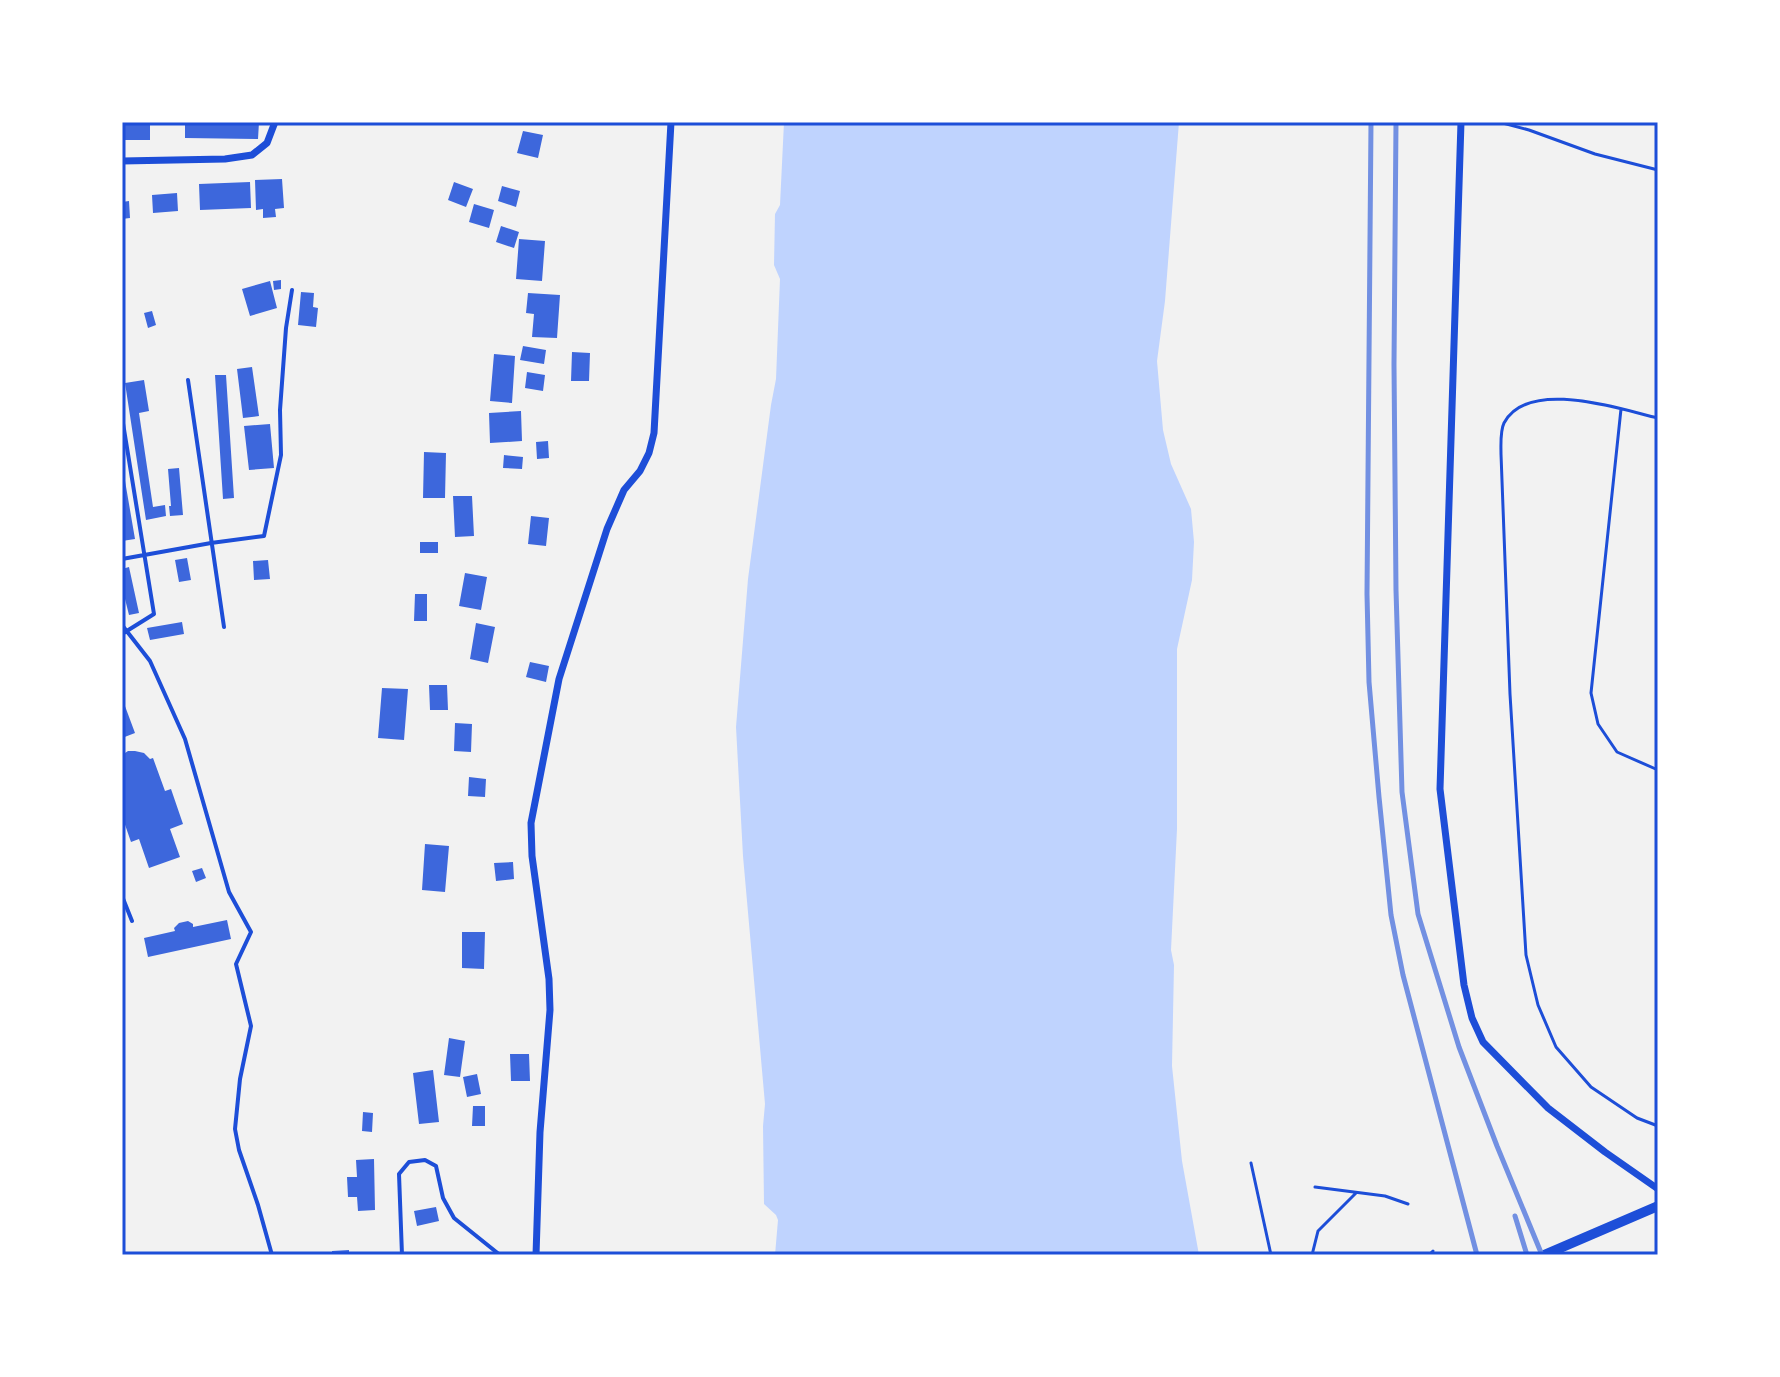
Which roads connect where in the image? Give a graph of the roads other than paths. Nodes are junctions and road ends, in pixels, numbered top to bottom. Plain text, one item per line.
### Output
1 (275, 122) edge
2 (671, 122) edge
3 (1461, 122) edge
4 (122, 161) edge
5 (292, 290) dead end
6 (188, 380) dead end
7 (122, 417) edge
8 (211, 543) junction
9 (146, 554) junction
10 (122, 559) edge
11 (122, 625) edge
12 (224, 627) dead end
13 (124, 632) edge
14 (122, 896) edge
15 (132, 921) dead end
16 (1658, 1189) edge
17 (1658, 1206) edge
18 (272, 1255) edge
19 (402, 1255) edge
20 (500, 1255) edge
21 (536, 1255) edge
22 (1544, 1255) edge

1 - 4 street
2 - 21 street
3 - 16 street
5 - 8 lane
6 - 8 lane
7 - 9 lane
8 - 9 lane
8 - 12 lane
9 - 10 lane
9 - 13 lane
11 - 13 lane
13 - 18 lane
14 - 15 lane
17 - 22 main road
19 - 20 lane

